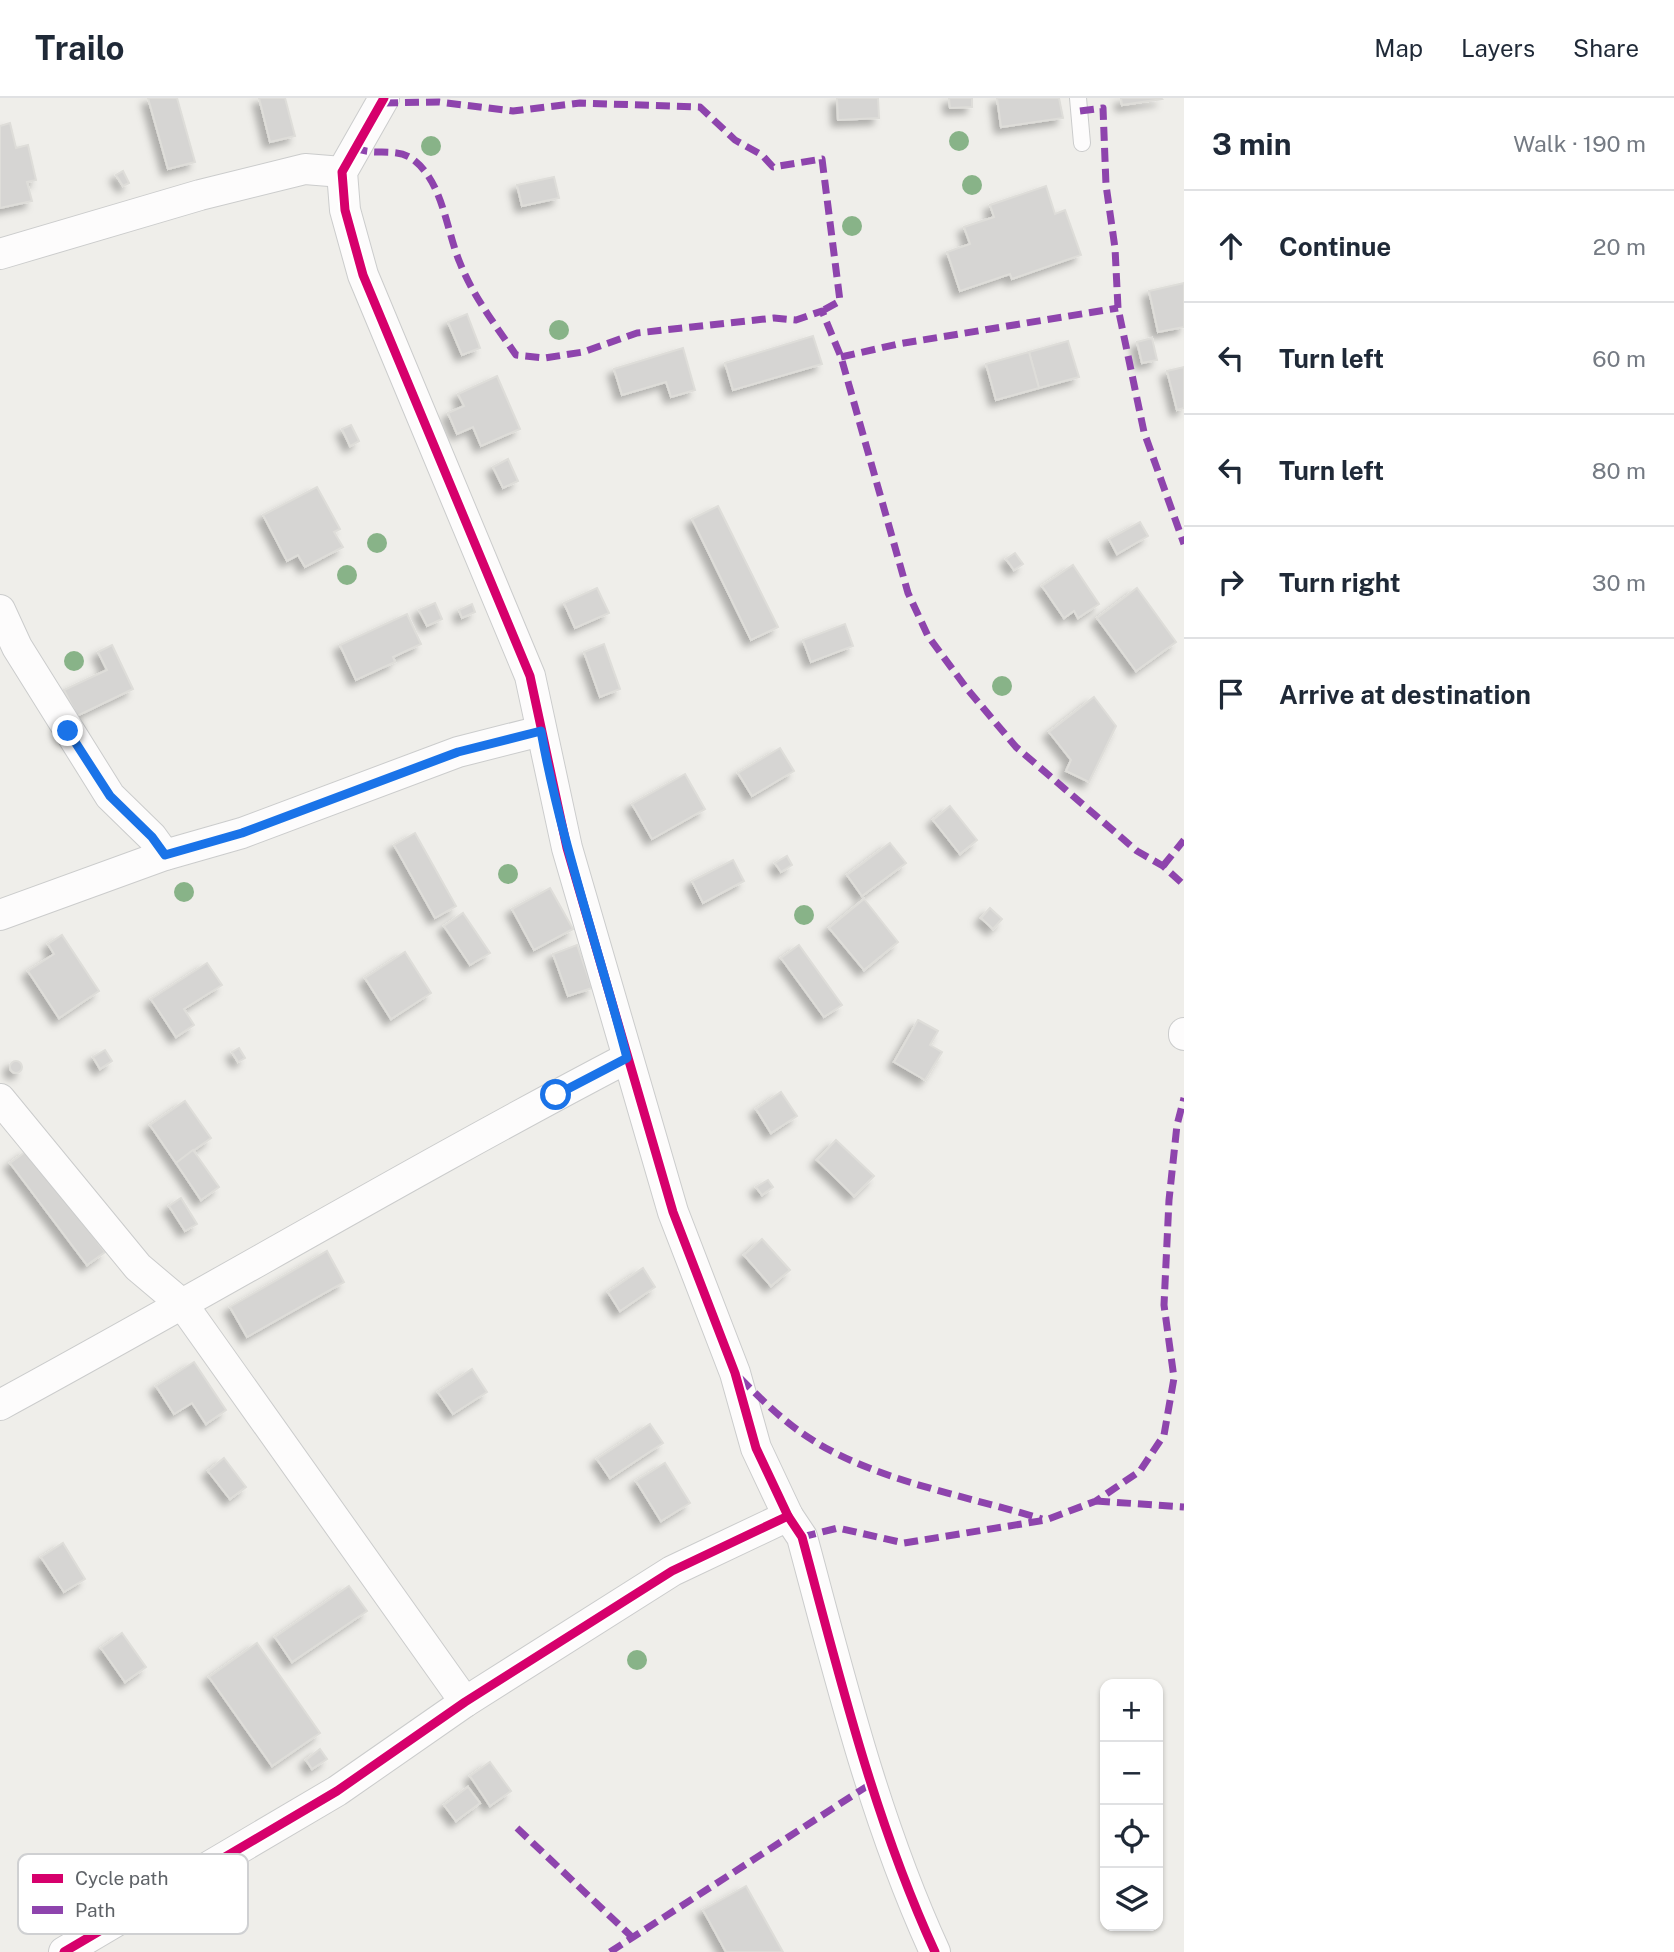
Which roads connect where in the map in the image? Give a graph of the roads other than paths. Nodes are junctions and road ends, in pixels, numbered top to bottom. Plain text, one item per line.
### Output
1 (384, 98) edge
2 (1078, 98) edge
3 (1082, 142) dead end
4 (342, 172) junction
5 (0, 254) edge
6 (0, 610) edge
7 (541, 731) junction
8 (165, 855) junction
9 (0, 915) edge
10 (627, 1058) junction
11 (0, 1099) edge
12 (183, 1305) junction
13 (0, 1405) edge
14 (789, 1516) junction
15 (465, 1702) junction
16 (230, 1854) edge
17 (95, 1934) edge
18 (64, 1952) edge
19 (935, 1952) edge

1 - 4 street
2 - 3 lane
4 - 5 street
4 - 7 street
6 - 8 street
7 - 8 street
7 - 10 street
8 - 9 street
10 - 12 street
10 - 14 street
11 - 12 street
12 - 13 street
12 - 15 street
14 - 15 street
14 - 19 street
15 - 16 street
17 - 18 street

